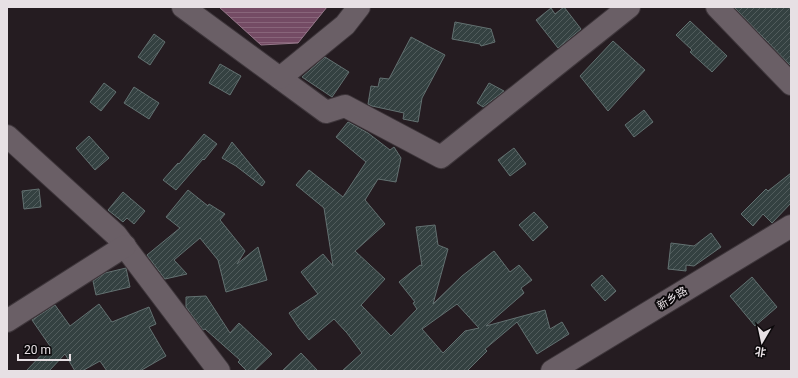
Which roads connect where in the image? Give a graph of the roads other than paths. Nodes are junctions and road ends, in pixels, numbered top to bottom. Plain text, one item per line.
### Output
1 (183, 7) edge
2 (359, 7) edge
3 (629, 7) edge
4 (717, 7) edge
5 (280, 78) junction
6 (791, 84) edge
7 (7, 136) edge
8 (791, 226) edge
9 (125, 246) junction
10 (7, 321) edge
11 (219, 371) edge
12 (552, 371) edge

1 - 5 street
2 - 5 street
3 - 5 street
4 - 6 street
7 - 9 street
8 - 12 street, 新乡路
9 - 10 street
9 - 11 street

